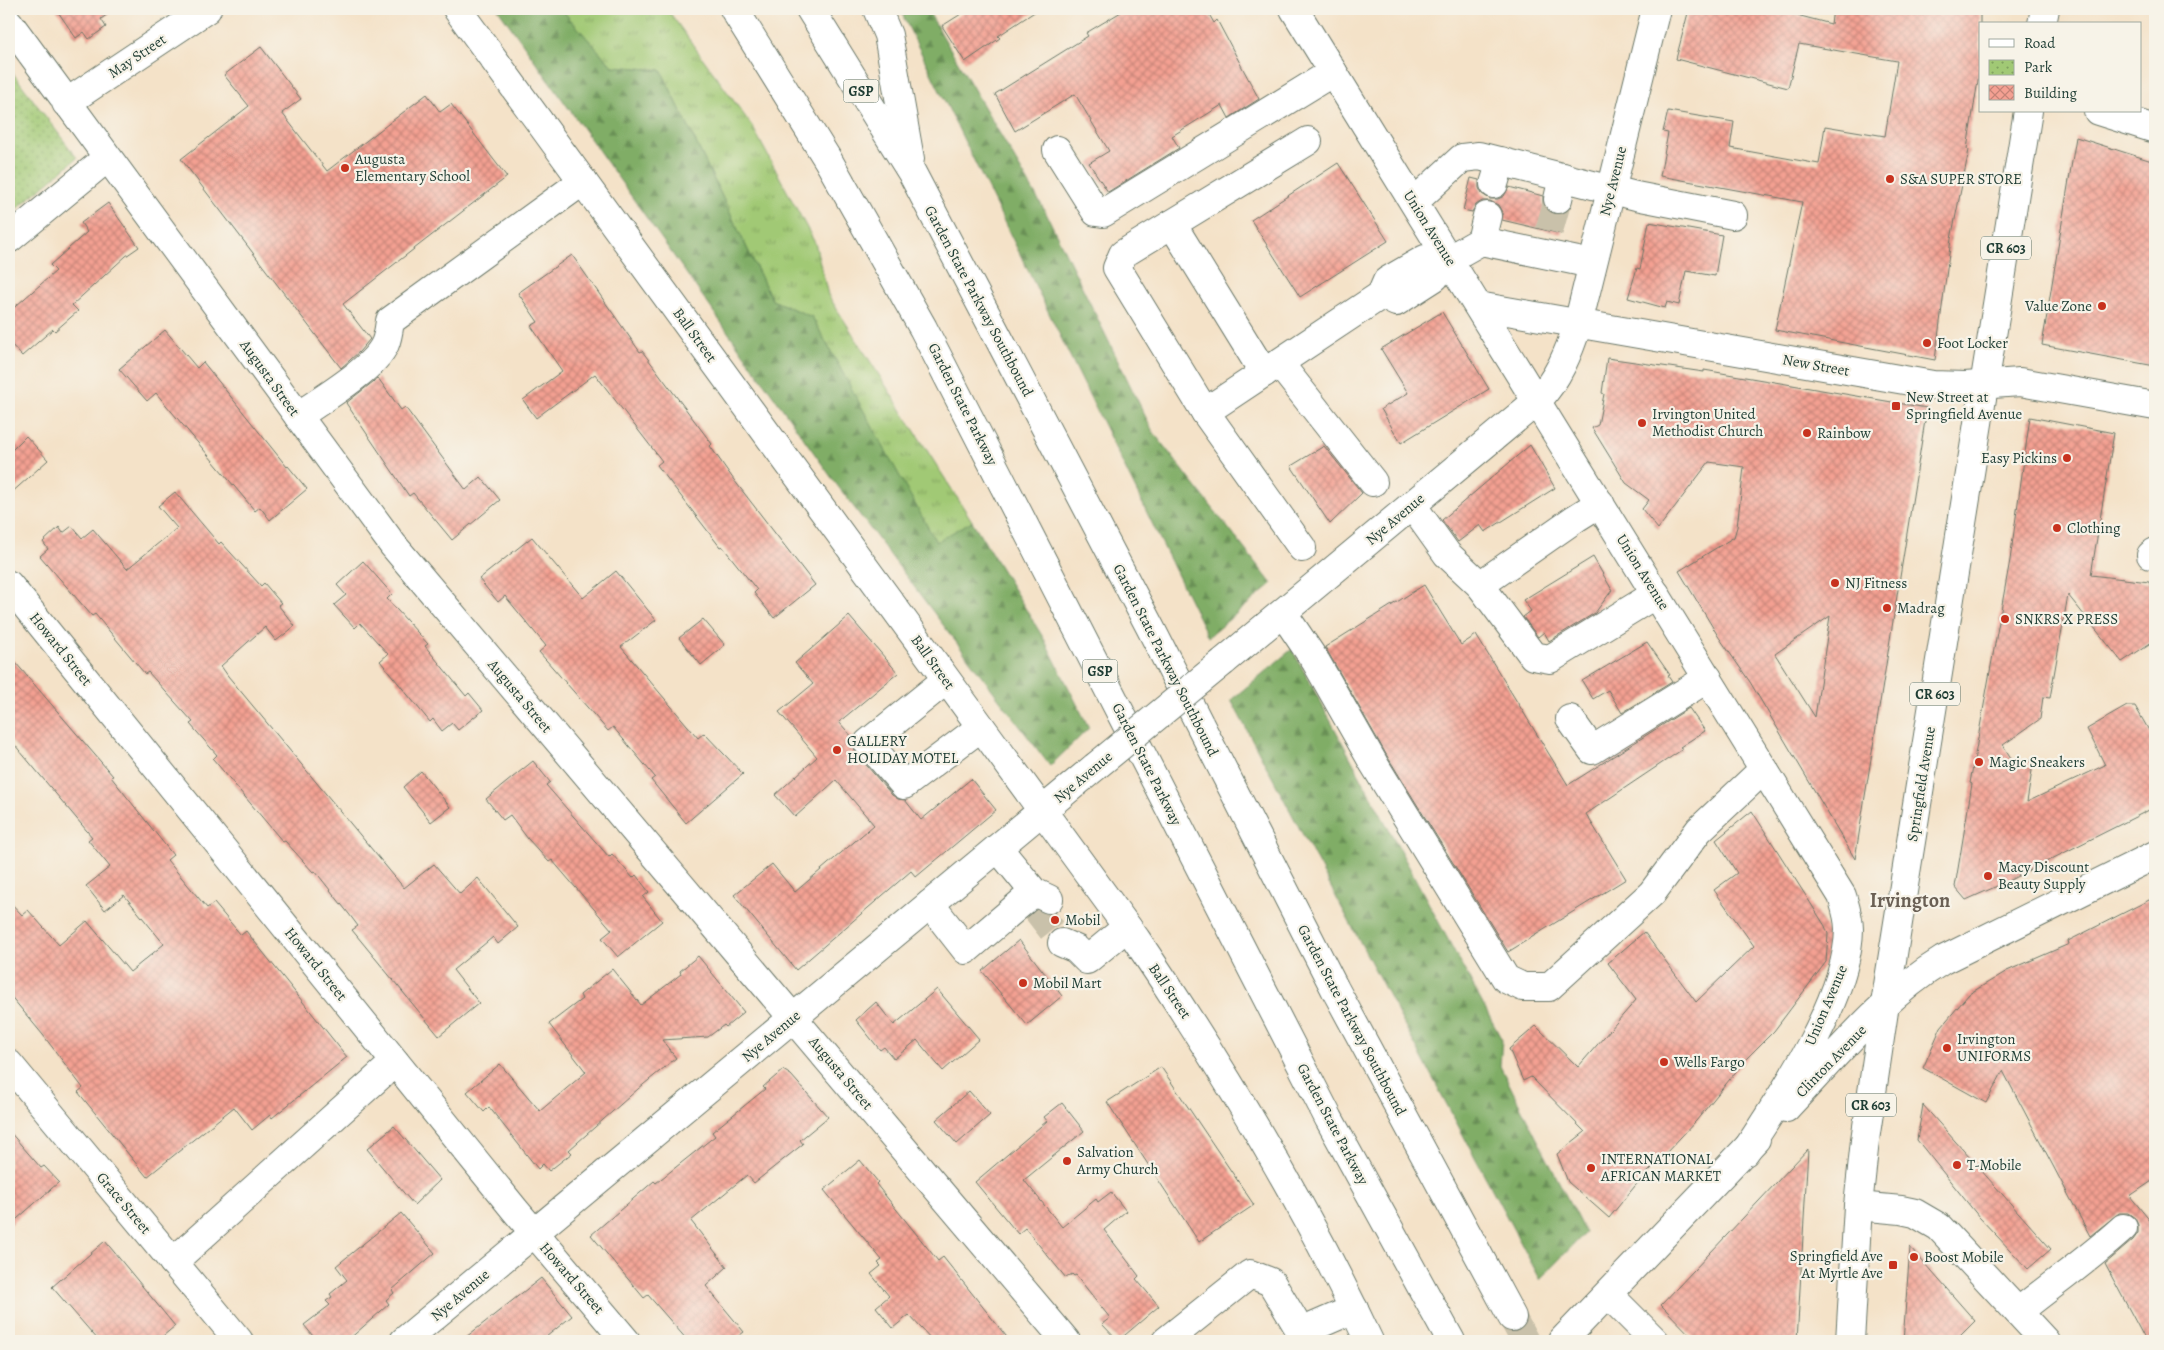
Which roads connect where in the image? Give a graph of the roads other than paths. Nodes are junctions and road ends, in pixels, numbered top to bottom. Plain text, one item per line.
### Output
1 (207, 9) edge
2 (457, 9) edge
3 (734, 9) edge
4 (810, 9) edge
5 (877, 9) edge
6 (1294, 9) edge
7 (1656, 9) edge
8 (2045, 9) edge
9 (2042, 22) edge
10 (9, 24) edge
11 (1333, 72) junction
12 (66, 103) junction
13 (2028, 112) edge
14 (2101, 112) edge
15 (2155, 129) edge
16 (1308, 141) dead end
17 (1057, 150) dead end
18 (107, 158) junction
19 (912, 172) junction
20 (583, 181) junction
21 (1611, 188) junction
22 (1414, 202) junction
23 (1733, 215) dead end
24 (1172, 224) junction
25 (9, 239) edge
26 (1445, 261) junction
27 (1592, 264) junction
28 (1478, 306) junction
29 (1578, 324) junction
30 (1271, 368) junction
31 (1984, 384) junction
32 (1537, 401) junction
33 (2155, 406) edge
34 (1205, 412) junction
35 (298, 416) junction
36 (1373, 482) dead end
37 (1600, 504) junction
38 (1412, 505) junction
39 (1302, 548) dead end
40 (9, 584) edge
41 (1480, 585) junction
42 (1656, 594) junction
43 (1282, 613) junction
44 (1708, 678) junction
45 (946, 680) junction
46 (1570, 720) dead end
47 (981, 727) junction
48 (1764, 769) junction
49 (1042, 812) junction
50 (998, 848) junction
51 (2155, 855) edge
52 (930, 904) junction
53 (1127, 927) junction
54 (1071, 942) tunnel mouth
55 (1885, 1004) junction
56 (794, 1018) junction
57 (395, 1062) junction
58 (9, 1064) edge
59 (1745, 1152) junction
60 (1858, 1206) junction
61 (2123, 1228) dead end
62 (534, 1233) junction
63 (173, 1262) junction
64 (1608, 1294) junction
65 (1354, 1309) junction
66 (2018, 1312) junction
67 (1512, 1317) tunnel mouth
68 (239, 1341) edge
69 (404, 1341) edge
70 (626, 1341) edge
71 (1066, 1341) edge
72 (1166, 1341) edge
73 (1369, 1341) edge
74 (1451, 1341) edge
75 (1562, 1341) edge
76 (1655, 1341) edge
77 (1850, 1341) edge
78 (2045, 1341) edge

1 - 12 main road, May Street
2 - 20 main road, Ball Street
3 - 74 main road, Garden State Parkway / GSP
4 - 19 main road, Garden State Parkway Southbound / GSP
5 - 19 main road
6 - 11 main road, Union Avenue
7 - 21 main road, Nye Avenue
8 - 9 main road
10 - 12 main road, Augusta Street
11 - 17 main road
11 - 22 main road, Union Avenue
12 - 18 main road, Augusta Street
13 - 31 main road, Springfield Avenue / CR 603
14 - 15 main road
16 - 24 main road
18 - 25 main road
18 - 35 main road, Augusta Street
19 - 67 main road, Garden State Parkway Southbound / GSP
20 - 35 main road
20 - 45 main road, Ball Street
21 - 22 main road
21 - 23 main road
21 - 27 main road, Nye Avenue
22 - 26 main road, Union Avenue
24 - 30 main road
24 - 34 main road
26 - 27 main road
26 - 28 main road, Union Avenue
26 - 30 main road
27 - 29 main road, Nye Avenue
28 - 29 main road, New Street
28 - 32 main road, Union Avenue
29 - 31 main road, New Street
29 - 32 main road, Nye Avenue
30 - 34 main road
30 - 36 main road
31 - 33 main road, New Street
31 - 55 main road, Springfield Avenue / CR 603
32 - 37 main road, Union Avenue
32 - 38 main road, Nye Avenue
34 - 39 main road
35 - 56 main road, Augusta Street
37 - 41 main road
37 - 42 main road, Union Avenue
38 - 41 main road
38 - 43 main road, Nye Avenue
40 - 57 main road, Howard Street
41 - 42 main road
42 - 44 main road, Union Avenue
43 - 48 main road
43 - 49 main road, Nye Avenue, bridge
44 - 46 main road
44 - 48 main road, Union Avenue
45 - 47 main road, Ball Street
45 - 47 main road
47 - 49 main road, Ball Street
48 - 59 main road, Union Avenue
49 - 50 main road, Nye Avenue
49 - 53 main road, Ball Street
50 - 52 main road, Nye Avenue
50 - 52 main road
51 - 55 main road, Clinton Avenue
52 - 56 main road, Nye Avenue
53 - 54 main road
53 - 65 main road, Ball Street
55 - 59 main road, Clinton Avenue
55 - 60 main road, Springfield Avenue / CR 603
56 - 62 main road, Nye Avenue
56 - 71 main road, Augusta Street
57 - 62 main road, Howard Street
57 - 63 main road
58 - 63 main road, Grace Street
59 - 64 main road, Clinton Avenue
60 - 66 main road
60 - 77 main road, Springfield Avenue / CR 603
61 - 66 main road
62 - 69 main road, Nye Avenue
62 - 70 main road, Howard Street
63 - 68 main road, Grace Street
64 - 75 main road, Clinton Avenue
64 - 76 main road
65 - 72 main road
65 - 73 main road, Ball Street
66 - 78 main road

